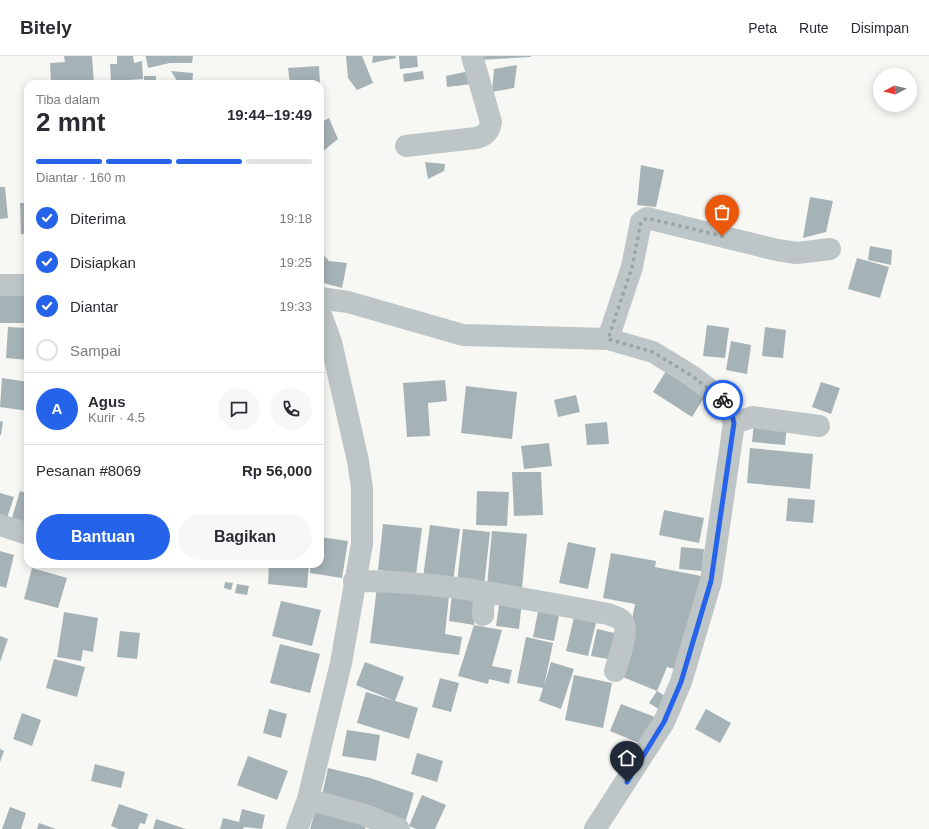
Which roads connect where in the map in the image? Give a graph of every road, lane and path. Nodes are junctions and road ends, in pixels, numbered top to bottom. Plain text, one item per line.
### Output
1 (472, 56) edge
2 (406, 146) dead end
3 (830, 249) dead end
4 (0, 285) edge
5 (24, 285) edge
6 (324, 299) edge
7 (324, 323) edge
8 (608, 339) junction
9 (734, 423) junction
10 (819, 426) dead end
11 (0, 524) edge
12 (24, 533) edge
13 (354, 581) junction
14 (484, 592) junction
15 (482, 614) dead end
16 (615, 671) dead end
17 (308, 799) junction
18 (297, 829) edge
19 (399, 829) edge
20 (595, 829) edge

1 - 2 street
3 - 8 street
4 - 5 street
6 - 8 street
7 - 13 street
8 - 9 street
9 - 10 street
9 - 20 street
11 - 12 street
13 - 14 street
13 - 17 street
14 - 15 street
14 - 16 street
17 - 18 street
17 - 19 street

